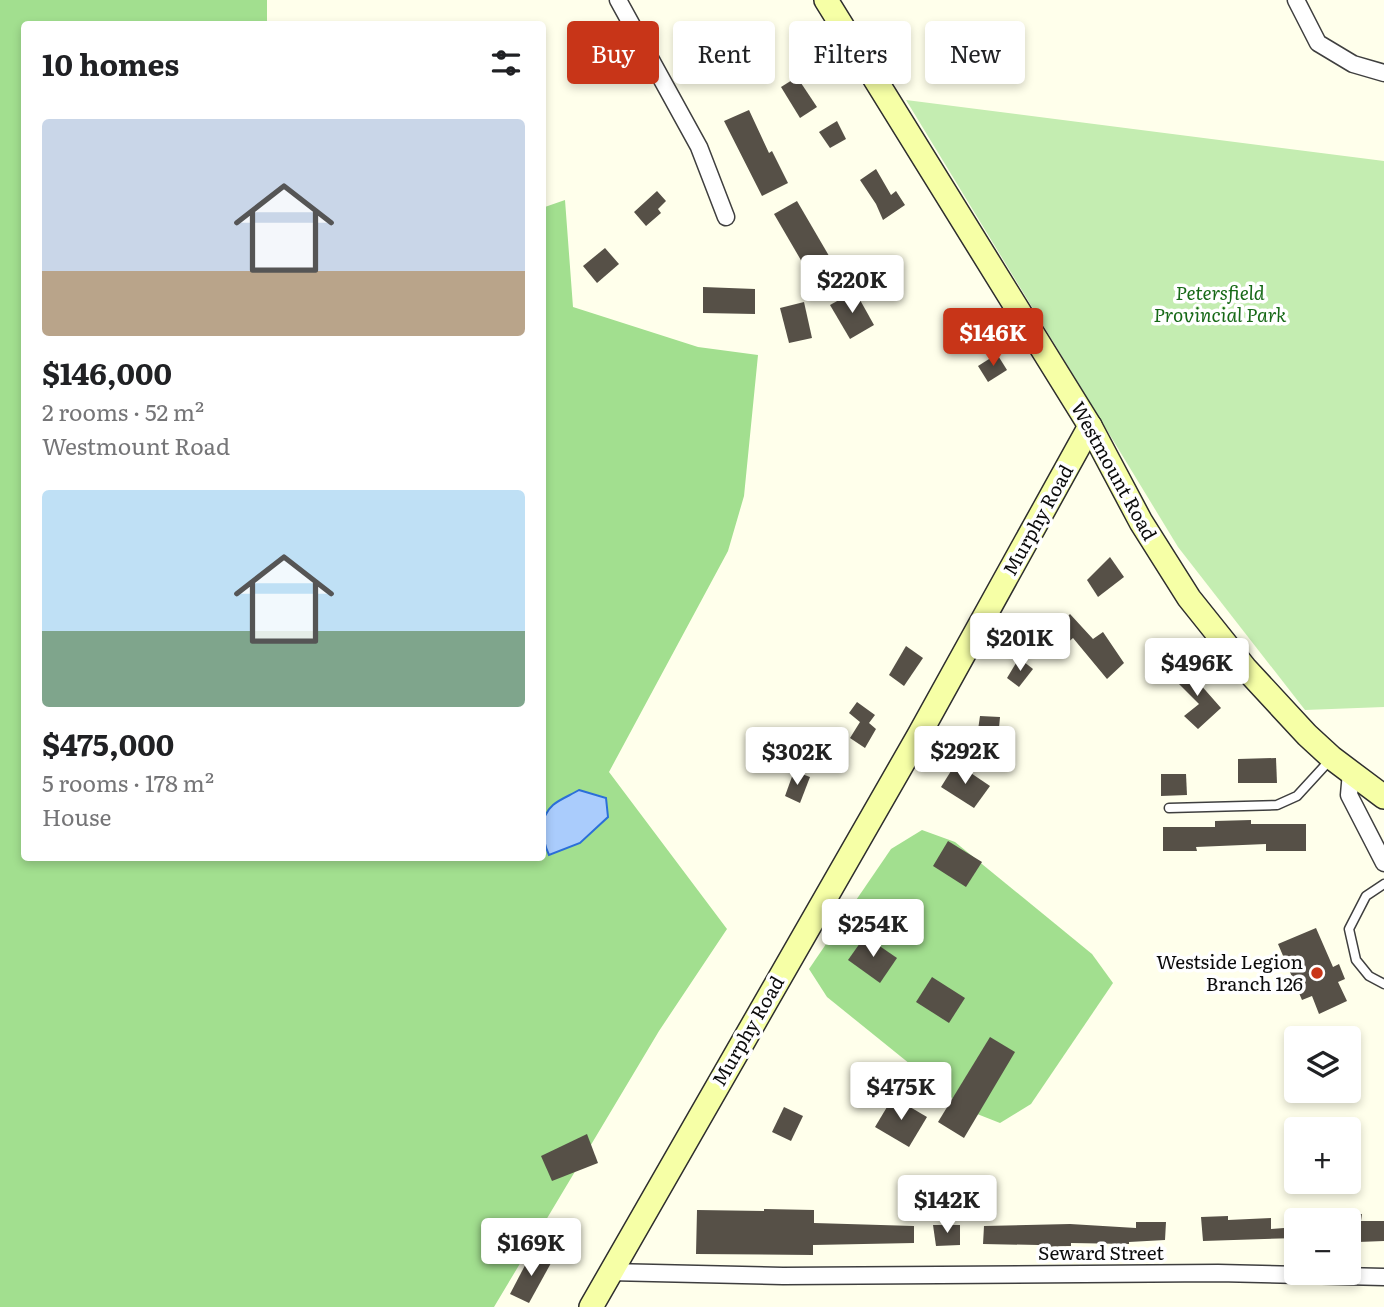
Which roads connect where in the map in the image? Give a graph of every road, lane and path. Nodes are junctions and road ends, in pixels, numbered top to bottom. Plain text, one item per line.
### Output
1 (618, 0) edge
2 (826, 0) edge
3 (1296, 0) edge
4 (1384, 73) edge
5 (726, 217) dead end
6 (1090, 426) junction
7 (1332, 758) junction
8 (1351, 772) junction
9 (1384, 797) edge
10 (1169, 808) dead end
11 (1384, 863) edge
12 (1384, 884) edge
13 (1384, 984) edge
14 (609, 1272) junction
15 (1384, 1277) edge
16 (591, 1307) edge

1 - 5 street
2 - 6 street, Westmount Road
3 - 4 street
6 - 7 street, Westmount Road
6 - 14 street, Murphy Road
7 - 8 street, Westmount Road
7 - 10 lane
8 - 9 street, Westmount Road
8 - 11 street
12 - 13 lane
14 - 15 street, Seward Street
14 - 16 street, Murphy Road

